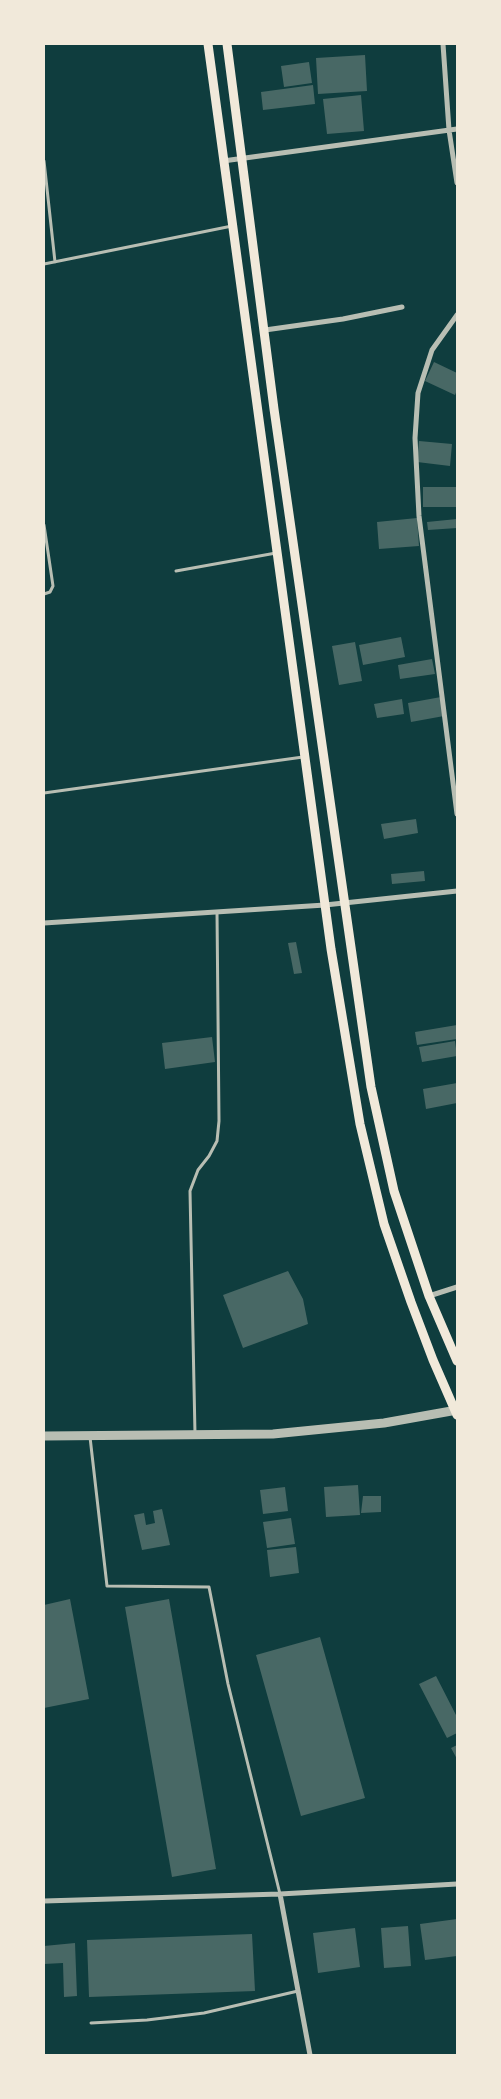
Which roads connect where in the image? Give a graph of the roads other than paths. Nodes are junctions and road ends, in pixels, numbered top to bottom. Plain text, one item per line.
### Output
1 (208, 44) edge
2 (227, 44) edge
3 (442, 44) edge
4 (457, 129) edge
5 (449, 130) junction
6 (242, 158) junction
7 (44, 161) edge
8 (223, 161) junction
9 (457, 183) edge
10 (46, 207) edge
11 (232, 226) junction
12 (55, 262) junction
13 (44, 264) edge
14 (402, 307) dead end
15 (457, 315) edge
16 (265, 330) junction
17 (44, 525) edge
18 (277, 552) junction
19 (176, 571) dead end
20 (44, 594) edge
21 (305, 757) junction
22 (44, 793) edge
23 (457, 814) edge
24 (457, 891) edge
25 (344, 903) junction
26 (325, 905) junction
27 (217, 912) junction
28 (44, 922) edge
29 (457, 1287) edge
30 (429, 1296) junction
31 (457, 1361) edge
32 (456, 1412) edge
33 (195, 1435) junction
34 (44, 1436) edge
35 (90, 1436) junction
36 (457, 1884) edge
37 (280, 1894) junction
38 (44, 1901) edge
39 (298, 1991) junction
40 (91, 2023) dead end
41 (310, 2055) edge

1 - 8 main road
2 - 6 main road
3 - 5 street
4 - 5 street
5 - 6 street
5 - 9 street
6 - 8 street
6 - 16 main road
7 - 10 lane
8 - 11 main road
10 - 12 lane
11 - 12 lane
11 - 18 main road
12 - 13 lane
14 - 16 street
15 - 23 street
16 - 25 main road
17 - 20 lane
18 - 19 lane
18 - 21 main road
21 - 22 lane
21 - 26 main road
24 - 25 street
25 - 26 street
25 - 30 main road
26 - 27 street
26 - 32 main road
27 - 28 street
27 - 33 lane
29 - 30 street
30 - 31 main road
32 - 33 street
33 - 35 street
34 - 35 street
35 - 37 lane
36 - 37 street
37 - 38 street
37 - 39 street
39 - 40 lane
39 - 41 street

